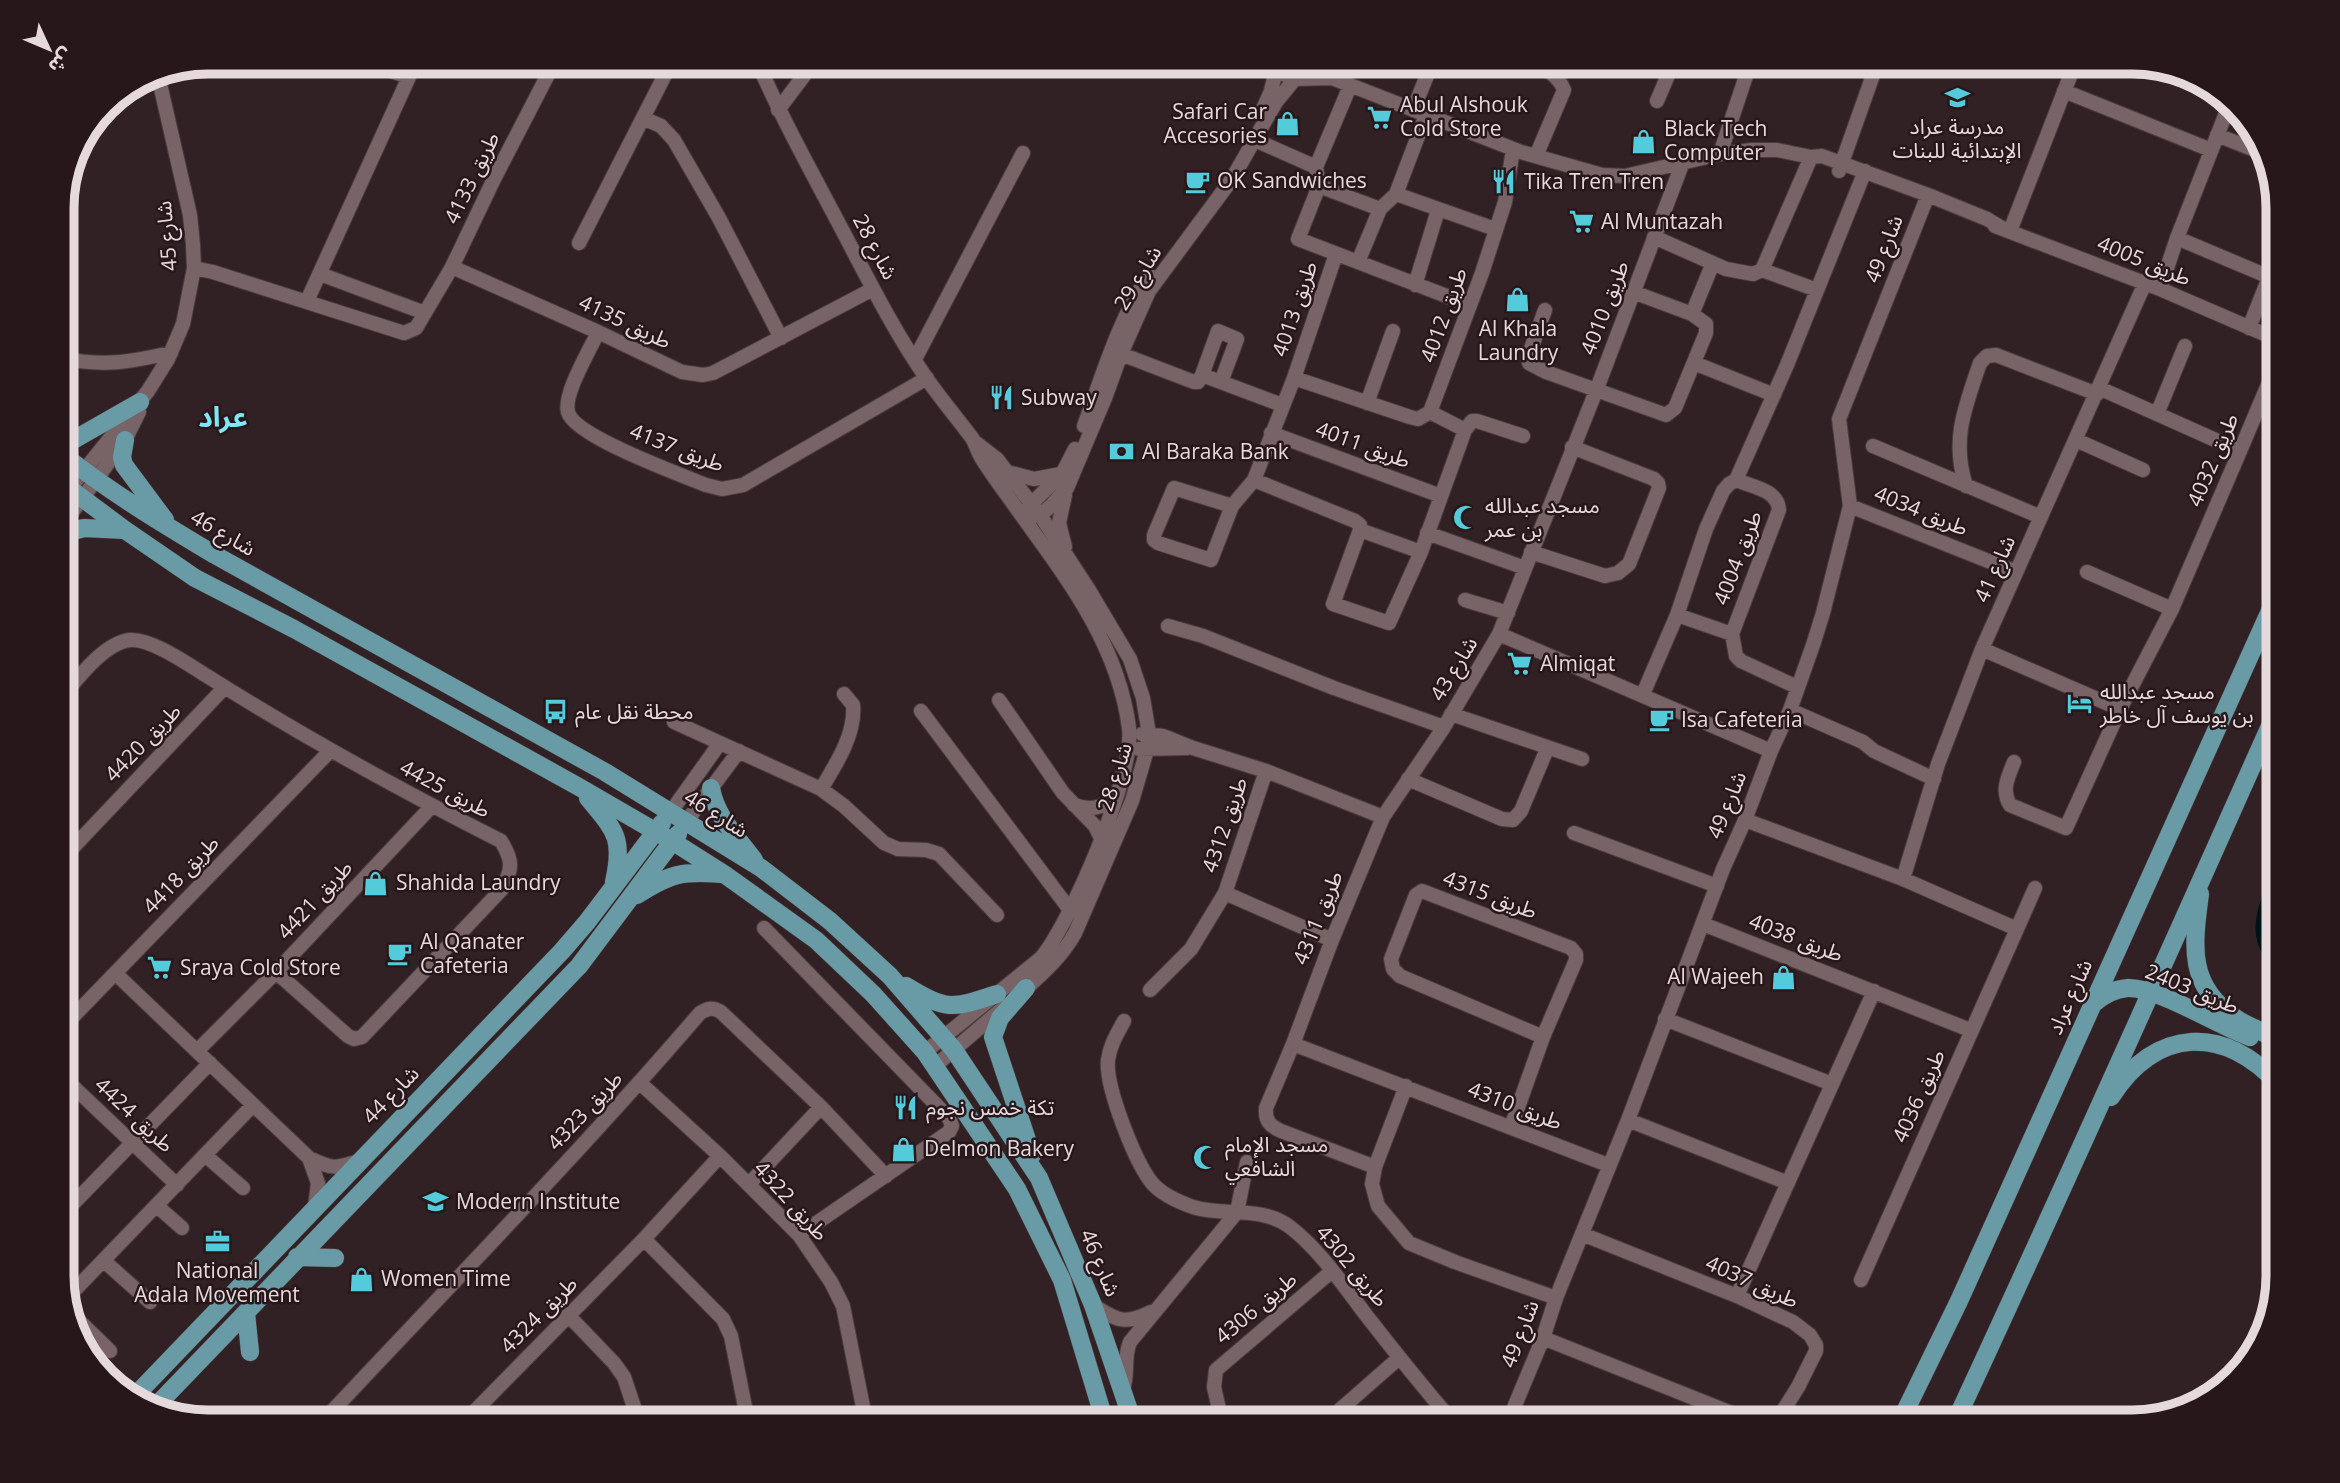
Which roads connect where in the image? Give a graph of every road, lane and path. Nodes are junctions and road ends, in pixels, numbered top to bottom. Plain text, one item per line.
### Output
1 (400, 74) edge
2 (548, 74) edge
3 (665, 74) edge
4 (763, 74) edge
5 (805, 74) edge
6 (1275, 74) edge
7 (1284, 74) edge
8 (1298, 74) edge
9 (1327, 74) edge
10 (1429, 74) edge
11 (1550, 74) edge
12 (1668, 74) edge
13 (1747, 74) edge
14 (1873, 74) edge
15 (2071, 74) edge
16 (1332, 78) junction
17 (1296, 79) junction
18 (161, 82) edge
19 (1350, 86) junction
20 (2064, 91) junction
21 (1657, 101) dead end
22 (778, 110) junction
23 (1419, 112) junction
24 (2226, 112) edge
25 (643, 118) junction
26 (2217, 135) junction
27 (1255, 140) junction
28 (1513, 149) junction
29 (2253, 149) edge
30 (2211, 150) junction
31 (1023, 153) dead end
32 (1720, 154) junction
33 (1532, 155) junction
34 (1811, 157) junction
35 (1683, 162) junction
36 (1316, 167) junction
37 (1841, 167) junction
38 (1864, 175) junction
39 (1319, 186) junction
40 (1396, 194) junction
41 (1506, 194) junction
42 (1926, 199) junction
43 (1380, 209) junction
44 (1438, 210) junction
45 (1494, 229) junction
46 (2006, 229) junction
47 (1654, 237) junction
48 (2177, 238) junction
49 (579, 243) dead end
50 (1336, 254) junction
51 (1358, 262) junction
52 (1713, 263) junction
53 (452, 267) junction
54 (194, 268) junction
55 (1762, 270) junction
56 (320, 274) junction
57 (2266, 276) edge
58 (2145, 283) junction
59 (1415, 285) junction
60 (2266, 285) edge
61 (873, 289) junction
62 (2160, 289) junction
63 (1817, 290) junction
64 (1633, 292) junction
65 (307, 301) junction
66 (1470, 305) junction
67 (1545, 310) dead end
68 (425, 313) junction
69 (1692, 314) junction
70 (2249, 328) junction
71 (1393, 331) dead end
72 (2266, 331) edge
73 (598, 332) junction
74 (781, 338) junction
75 (2185, 346) dead end
76 (171, 353) junction
77 (1121, 354) junction
78 (915, 359) junction
79 (74, 360) edge
80 (1693, 363) junction
81 (1202, 375) junction
82 (927, 378) junction
83 (1294, 378) junction
84 (1221, 383) junction
85 (2266, 390) edge
86 (1596, 391) junction
87 (2098, 391) junction
88 (1774, 395) junction
89 (144, 396) junction
90 (1367, 403) junction
91 (1282, 405) junction
92 (1430, 412) junction
93 (2157, 414) junction
94 (1465, 430) junction
95 (1271, 433) junction
96 (1523, 436) dead end
97 (74, 439) edge
98 (125, 440) junction
99 (2076, 440) junction
100 (974, 442) junction
101 (1873, 446) dead end
102 (1572, 447) junction
103 (2240, 452) junction
104 (74, 463) edge
105 (2143, 470) dead end
106 (1007, 472) junction
107 (90, 475) junction
108 (1254, 480) junction
109 (1736, 480) junction
110 (1065, 481) junction
111 (1966, 486) junction
112 (74, 488) edge
113 (74, 495) edge
114 (1441, 496) junction
115 (1232, 506) junction
116 (1850, 506) junction
117 (1029, 514) junction
118 (2041, 517) junction
119 (125, 530) junction
120 (1360, 530) junction
121 (74, 531) edge
122 (173, 531) junction
123 (1427, 533) junction
124 (1420, 552) junction
125 (1531, 552) junction
126 (1070, 561) junction
127 (1525, 568) junction
128 (2016, 572) junction
129 (2087, 572) dead end
130 (1465, 600) dead end
131 (2172, 609) junction
132 (1508, 613) junction
133 (1676, 615) junction
134 (2266, 620) edge
135 (1168, 626) dead end
136 (1499, 634) junction
137 (1732, 634) junction
138 (1982, 649) junction
139 (74, 683) edge
140 (225, 687) junction
141 (1797, 687) junction
142 (844, 694) dead end
143 (1643, 695) junction
144 (999, 700) dead end
145 (2120, 709) junction
146 (1790, 710) junction
147 (921, 711) dead end
148 (1451, 714) junction
149 (674, 722) dead end
150 (1444, 727) junction
151 (1130, 732) junction
152 (1149, 734) junction
153 (2266, 735) edge
154 (720, 743) junction
155 (1129, 748) junction
156 (1193, 748) junction
157 (1547, 749) junction
158 (1147, 750) junction
159 (330, 751) junction
160 (739, 751) junction
161 (1771, 751) junction
162 (1582, 760) dead end
163 (2014, 762) dead end
164 (1266, 771) junction
165 (1408, 779) junction
166 (1934, 779) junction
167 (579, 787) junction
168 (711, 788) junction
169 (821, 789) junction
170 (1116, 797) junction
171 (1072, 805) junction
172 (432, 806) junction
173 (670, 813) junction
174 (1383, 817) junction
175 (1745, 820) junction
176 (686, 822) junction
177 (656, 832) junction
178 (1574, 833) dead end
179 (74, 837) edge
180 (1101, 838) junction
181 (78, 841) junction
182 (673, 841) junction
183 (74, 846) edge
184 (761, 868) junction
185 (724, 874) junction
186 (2202, 878) junction
187 (1903, 879) junction
188 (1717, 886) junction
189 (613, 888) junction
190 (2035, 888) dead end
191 (1225, 893) junction
192 (628, 901) junction
193 (1070, 910) junction
194 (997, 915) dead end
195 (1703, 924) junction
196 (764, 928) dead end
197 (2017, 929) junction
198 (1332, 940) junction
199 (276, 972) junction
200 (116, 973) junction
201 (890, 976) junction
202 (1026, 988) junction
203 (1150, 990) dead end
204 (1874, 991) junction
205 (2149, 992) junction
206 (997, 994) junction
207 (2091, 1006) junction
208 (74, 1016) edge
209 (1665, 1019) junction
210 (1124, 1021) dead end
211 (1970, 1030) junction
212 (2266, 1034) edge
213 (1543, 1037) junction
214 (2266, 1041) edge
215 (948, 1043) junction
216 (1293, 1044) junction
217 (197, 1051) junction
218 (930, 1059) junction
219 (210, 1063) junction
220 (2266, 1072) edge
221 (640, 1083) junction
222 (1832, 1084) junction
223 (1406, 1086) junction
224 (74, 1087) edge
225 (252, 1106) junction
226 (821, 1107) junction
227 (1628, 1120) junction
228 (1511, 1127) junction
229 (2087, 1136) junction
230 (133, 1143) junction
231 (205, 1155) junction
232 (720, 1156) junction
233 (309, 1158) junction
234 (359, 1161) junction
235 (1247, 1162) dead end
236 (1608, 1165) junction
237 (1375, 1167) junction
238 (886, 1175) junction
239 (1039, 1178) junction
240 (1788, 1183) junction
241 (749, 1184) junction
242 (177, 1185) junction
243 (243, 1188) dead end
244 (74, 1203) edge
245 (157, 1206) junction
246 (315, 1207) junction
247 (1237, 1212) junction
248 (182, 1228) dead end
249 (1582, 1234) junction
250 (799, 1235) junction
251 (644, 1239) junction
252 (297, 1257) junction
253 (335, 1258) dead end
254 (104, 1261) junction
255 (1332, 1271) junction
256 (1861, 1280) dead end
257 (75, 1290) edge
258 (1737, 1296) junction
259 (1556, 1297) junction
260 (150, 1302) dead end
261 (1093, 1305) junction
262 (1155, 1310) junction
263 (246, 1313) junction
264 (568, 1315) junction
265 (83, 1325) edge
266 (1543, 1338) junction
267 (110, 1351) dead end
268 (250, 1352) dead end
269 (1399, 1359) junction
270 (1123, 1389) junction
271 (140, 1391) edge
272 (161, 1401) edge
273 (333, 1410) edge
274 (476, 1410) edge
275 (635, 1410) edge
276 (746, 1410) edge
277 (864, 1410) edge
278 (1101, 1410) edge
279 (1129, 1410) edge
280 (1219, 1410) edge
281 (1339, 1410) edge
282 (1442, 1410) edge
283 (1513, 1410) edge
284 (1724, 1410) edge
285 (1783, 1410) edge
286 (1906, 1410) edge
287 (1961, 1410) edge

1 - 56 street
2 - 53 street, طريق 4133
3 - 25 street
4 - 22 street, شارع 28
5 - 22 street
6 - 110 street, شارع 29
7 - 17 street, طريق 4005
8 - 17 street, شارع 29
9 - 16 street, طريق 4005
10 - 23 street
11 - 33 street
12 - 21 street
13 - 32 street
14 - 37 street
15 - 20 street
16 - 17 street, طريق 4005
16 - 19 street, طريق 4005
17 - 27 street, شارع 29
18 - 54 street, شارع 45
19 - 23 street, طريق 4005
19 - 36 street
20 - 30 street
20 - 46 street
22 - 61 street, شارع 28
23 - 28 street, طريق 4005
23 - 40 street
24 - 26 street
25 - 49 street
25 - 74 street
26 - 29 street
26 - 30 street
27 - 36 street
27 - 77 street, شارع 29
28 - 33 street, طريق 4005
28 - 41 street, طريق 4012
30 - 48 street
31 - 78 street
32 - 34 street, طريق 4005
32 - 35 street, طريق 4005
33 - 35 street, طريق 4005
33 - 41 street, طريق 4012
34 - 37 street, طريق 4005
34 - 55 street
35 - 47 street, طريق 4010
36 - 39 street
37 - 38 street, طريق 4005
38 - 42 street, طريق 4005
38 - 63 street, طريق 4004
39 - 43 street
39 - 50 street
40 - 43 street
40 - 44 street
41 - 45 street, طريق 4012
42 - 46 street, طريق 4005
42 - 116 street, شارع 49
43 - 51 street
44 - 45 street
44 - 59 street
45 - 66 street, طريق 4012
46 - 58 street, طريق 4005
47 - 52 street
47 - 64 street, طريق 4010
48 - 57 street
48 - 62 street
50 - 51 street
50 - 83 street, طريق 4013
51 - 59 street
52 - 55 street
52 - 69 street
53 - 68 street, طريق 4133
53 - 73 street, طريق 4135
54 - 65 street, طريق 4133
54 - 76 street, شارع 45
55 - 63 street
56 - 65 street
56 - 68 street
58 - 62 street, طريق 4005
58 - 87 street, شارع 41
59 - 66 street
60 - 70 street
61 - 74 street, طريق 4135
61 - 78 street, شارع 28
62 - 70 street, طريق 4005
63 - 88 street, طريق 4004
64 - 69 street
64 - 86 street, طريق 4010
65 - 68 street, طريق 4133
66 - 92 street, طريق 4012
67 - 86 street, طريق 4010
69 - 80 street
70 - 72 street, طريق 4005
71 - 90 street
73 - 74 street, طريق 4135
73 - 82 street, طريق 4137
75 - 93 street
76 - 79 street
76 - 89 street, شارع 45
77 - 81 street
77 - 110 street, شارع 29
78 - 82 street, شارع 28
80 - 86 street, طريق 4010
80 - 88 street
81 - 84 street
81 - 84 street
82 - 100 street, شارع 28
83 - 90 street, طريق 4013
83 - 91 street, طريق 4013
84 - 91 street
85 - 103 street, طريق 4032
86 - 102 street, طريق 4010
87 - 93 street
87 - 99 street, شارع 41
87 - 111 street
88 - 109 street, طريق 4004
89 - 97 main road
89 - 98 street, شارع 45
89 - 107 street, شارع 45
90 - 92 street, طريق 4013
91 - 95 street, طريق 4013
92 - 94 street
93 - 103 street
94 - 96 street
94 - 114 street
95 - 108 street, طريق 4013
95 - 114 street, طريق 4011
98 - 107 street, شارع 45
98 - 122 main road
99 - 105 street
99 - 118 street, شارع 41
100 - 106 street, شارع 28
100 - 117 street, شارع 28
101 - 111 street
102 - 125 street, طريق 4010
102 - 125 street
103 - 131 street, طريق 4032
104 - 107 main road, شارع 46
106 - 110 street
106 - 117 street, شارع 28
107 - 112 street, شارع 45
107 - 122 main road, شارع 46
108 - 115 street
108 - 120 street
109 - 133 street, طريق 4004
109 - 137 street, طريق 4004
110 - 117 street, شارع 29
110 - 126 street
111 - 118 street
113 - 119 main road, شارع 46
114 - 123 street
115 - 115 street
116 - 128 street, طريق 4034
116 - 141 street, شارع 49
117 - 126 street, شارع 28
117 - 151 street, شارع 28
118 - 128 street, شارع 41
119 - 121 main road
119 - 167 main road, شارع 46
120 - 124 street
120 - 124 street
122 - 173 main road, شارع 46
123 - 124 street
123 - 127 street
125 - 127 street, طريق 4010
126 - 152 street, شارع 28
127 - 132 street, طريق 4010
128 - 138 street, شارع 41
129 - 131 street
130 - 132 street
131 - 145 street, طريق 4032
132 - 136 street, طريق 4010
133 - 137 street, طريق 4004
133 - 143 street, طريق 4004
134 - 207 main road, شارع عراد
135 - 150 street, شارع 43
136 - 143 street, شارع 43
136 - 148 street, شارع 43
137 - 141 street, طريق 4004
138 - 145 street
138 - 166 street, شارع 41
139 - 140 street, طريق 4425
140 - 159 street, طريق 4425
140 - 181 street, طريق 4420
141 - 146 street, شارع 49
142 - 169 street
143 - 161 street, شارع 43
144 - 171 street, شارع 28
145 - 163 street, طريق 4032
146 - 161 street, شارع 49
146 - 166 street
147 - 193 street
148 - 150 street, شارع 43
148 - 157 street
149 - 154 street
150 - 165 street, طريق 4311
151 - 152 street, طريق 4312
151 - 155 street, شارع 28
152 - 156 street, طريق 4312
152 - 158 street, شارع 28
153 - 186 main road
154 - 160 street
154 - 173 street
155 - 158 street, طريق 4312
155 - 170 street, شارع 28
156 - 158 street, طريق 4312
156 - 164 street, طريق 4312
157 - 162 street
157 - 165 street
158 - 202 street, شارع 28
159 - 172 street, طريق 4425
159 - 200 street, طريق 4418
160 - 168 street
160 - 169 street
161 - 175 street, شارع 49
164 - 174 street, طريق 4312
164 - 191 street, طريق 4312
165 - 174 street, طريق 4311
166 - 187 street, شارع 41
167 - 177 main road, شارع 46
167 - 189 main road
168 - 176 street
168 - 184 main road
169 - 194 street
170 - 171 street
170 - 180 street, شارع 28
171 - 180 street, شارع 28
172 - 199 street, طريق 4421
172 - 199 street, طريق 4425
173 - 176 main road, شارع 46
173 - 177 main road, شارع 44
174 - 198 street, طريق 4311
175 - 187 street
175 - 188 street, شارع 49
176 - 182 main road
176 - 184 main road, شارع 46
177 - 182 main road, شارع 46
177 - 189 main road, شارع 44
178 - 188 street
179 - 181 street
180 - 193 street, شارع 28
181 - 183 street, طريق 4420
182 - 185 main road, شارع 46
182 - 192 main road
184 - 201 main road, شارع 46
185 - 192 main road
185 - 218 main road, شارع 46
186 - 205 main road
186 - 212 main road
187 - 197 street
188 - 195 street, شارع 49
189 - 234 main road, شارع 44
190 - 197 street, طريق 4036
191 - 198 street, طريق 4312
191 - 203 street, طريق 4312
192 - 252 main road
193 - 206 street, شارع 28
195 - 204 street, طريق 4038
195 - 209 street, شارع 49
196 - 238 street
197 - 211 street, طريق 4036
198 - 216 street, طريق 4311
199 - 217 street, طريق 4421
200 - 208 street, طريق 4418
200 - 217 street
201 - 206 main road
201 - 215 main road, شارع 46
202 - 215 street, شارع 28
202 - 239 main road
204 - 211 street, طريق 4038
204 - 222 street
205 - 207 main road, طريق 2403
205 - 214 main road, طريق 2403
205 - 229 main road
206 - 215 street, شارع 28
207 - 286 main road, شارع عراد
209 - 222 street
209 - 227 street, شارع 49
210 - 247 street, طريق 4302
211 - 256 street, طريق 4036
213 - 213 street, طريق 4315
213 - 228 street, طريق 4315
215 - 218 street, شارع 28
215 - 239 main road, شارع 46
216 - 223 street, طريق 4310
216 - 237 street, طريق 4311
217 - 219 street
218 - 278 main road, شارع 46
219 - 225 street
219 - 230 street
220 - 229 main road
221 - 226 street, طريق 4323
221 - 232 street, طريق 4322
221 - 273 street, طريق 4323
222 - 240 street
223 - 228 street, طريق 4310
223 - 237 street
224 - 230 street, طريق 4424
225 - 231 street
225 - 233 street
226 - 238 street, طريق 4323
226 - 241 street
227 - 236 street, شارع 49
227 - 240 street
228 - 236 street, طريق 4310
229 - 287 main road
230 - 242 street, طريق 4424
230 - 244 street
231 - 242 street
231 - 243 street
232 - 241 street, طريق 4322
232 - 251 street, طريق 4324
233 - 234 street
233 - 246 street
234 - 246 main road, شارع 44
235 - 247 street
236 - 249 street, شارع 49
237 - 259 street
238 - 250 street
239 - 261 main road, شارع 46
240 - 258 street
241 - 250 street, طريق 4322
242 - 245 street
245 - 248 street
245 - 254 street
246 - 271 main road, شارع 44
247 - 255 street, طريق 4302
247 - 262 street
249 - 258 street, طريق 4037
249 - 259 street, شارع 49
250 - 277 street, طريق 4322
251 - 264 street, طريق 4324
251 - 276 street
252 - 253 main road
252 - 263 main road
254 - 257 street
254 - 260 street
255 - 269 street, طريق 4302
255 - 280 street, طريق 4306
258 - 285 street, طريق 4037
259 - 266 street, شارع 49
261 - 262 street
261 - 270 main road, شارع 46
262 - 270 street
263 - 268 main road
263 - 272 main road
264 - 274 street, طريق 4324
264 - 275 street
265 - 267 street
266 - 283 street, شارع 49
266 - 284 street
269 - 281 street
269 - 282 street, طريق 4302
270 - 279 main road, شارع 46

